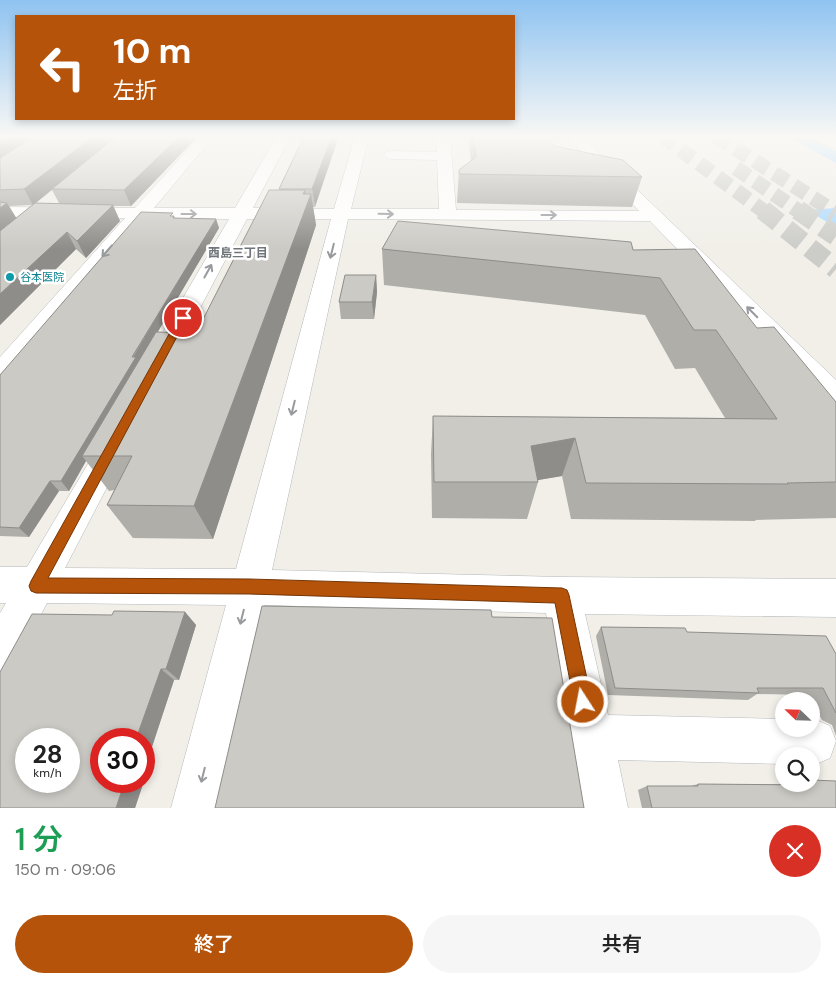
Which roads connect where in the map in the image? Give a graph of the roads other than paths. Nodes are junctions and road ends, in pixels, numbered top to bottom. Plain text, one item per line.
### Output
1 (174, 174) edge
2 (263, 174) edge
3 (352, 174) edge
4 (445, 174) edge
5 (613, 174) edge
6 (53, 200) dead end
7 (0, 212) edge
8 (38, 212) junction
9 (139, 214) junction
10 (240, 214) junction
11 (341, 214) junction
12 (448, 215) junction
13 (656, 216) junction
14 (19, 229) edge
15 (0, 373) edge
16 (145, 388) edge
17 (836, 396) edge
18 (126, 422) edge
19 (0, 586) edge
20 (36, 586) junction
21 (249, 587) junction
22 (562, 595) junction
23 (836, 598) edge
24 (0, 652) edge
25 (590, 737) junction
26 (814, 742) dead end
27 (196, 808) edge
28 (604, 808) edge

1 - 9 street
2 - 10 street
3 - 11 street
4 - 12 street
5 - 13 street
6 - 8 street
7 - 8 street
8 - 9 street
8 - 14 street
9 -> 10 street
9 -> 15 street
10 - 11 street
16 -> 10 street
11 -> 12 street
11 -> 21 street
12 -> 13 street
17 -> 13 street
18 - 20 street
19 - 20 street
20 - 21 street
20 - 24 street
21 - 22 street
21 -> 27 street
22 - 23 street
22 - 25 street
25 - 26 street
25 - 28 street

